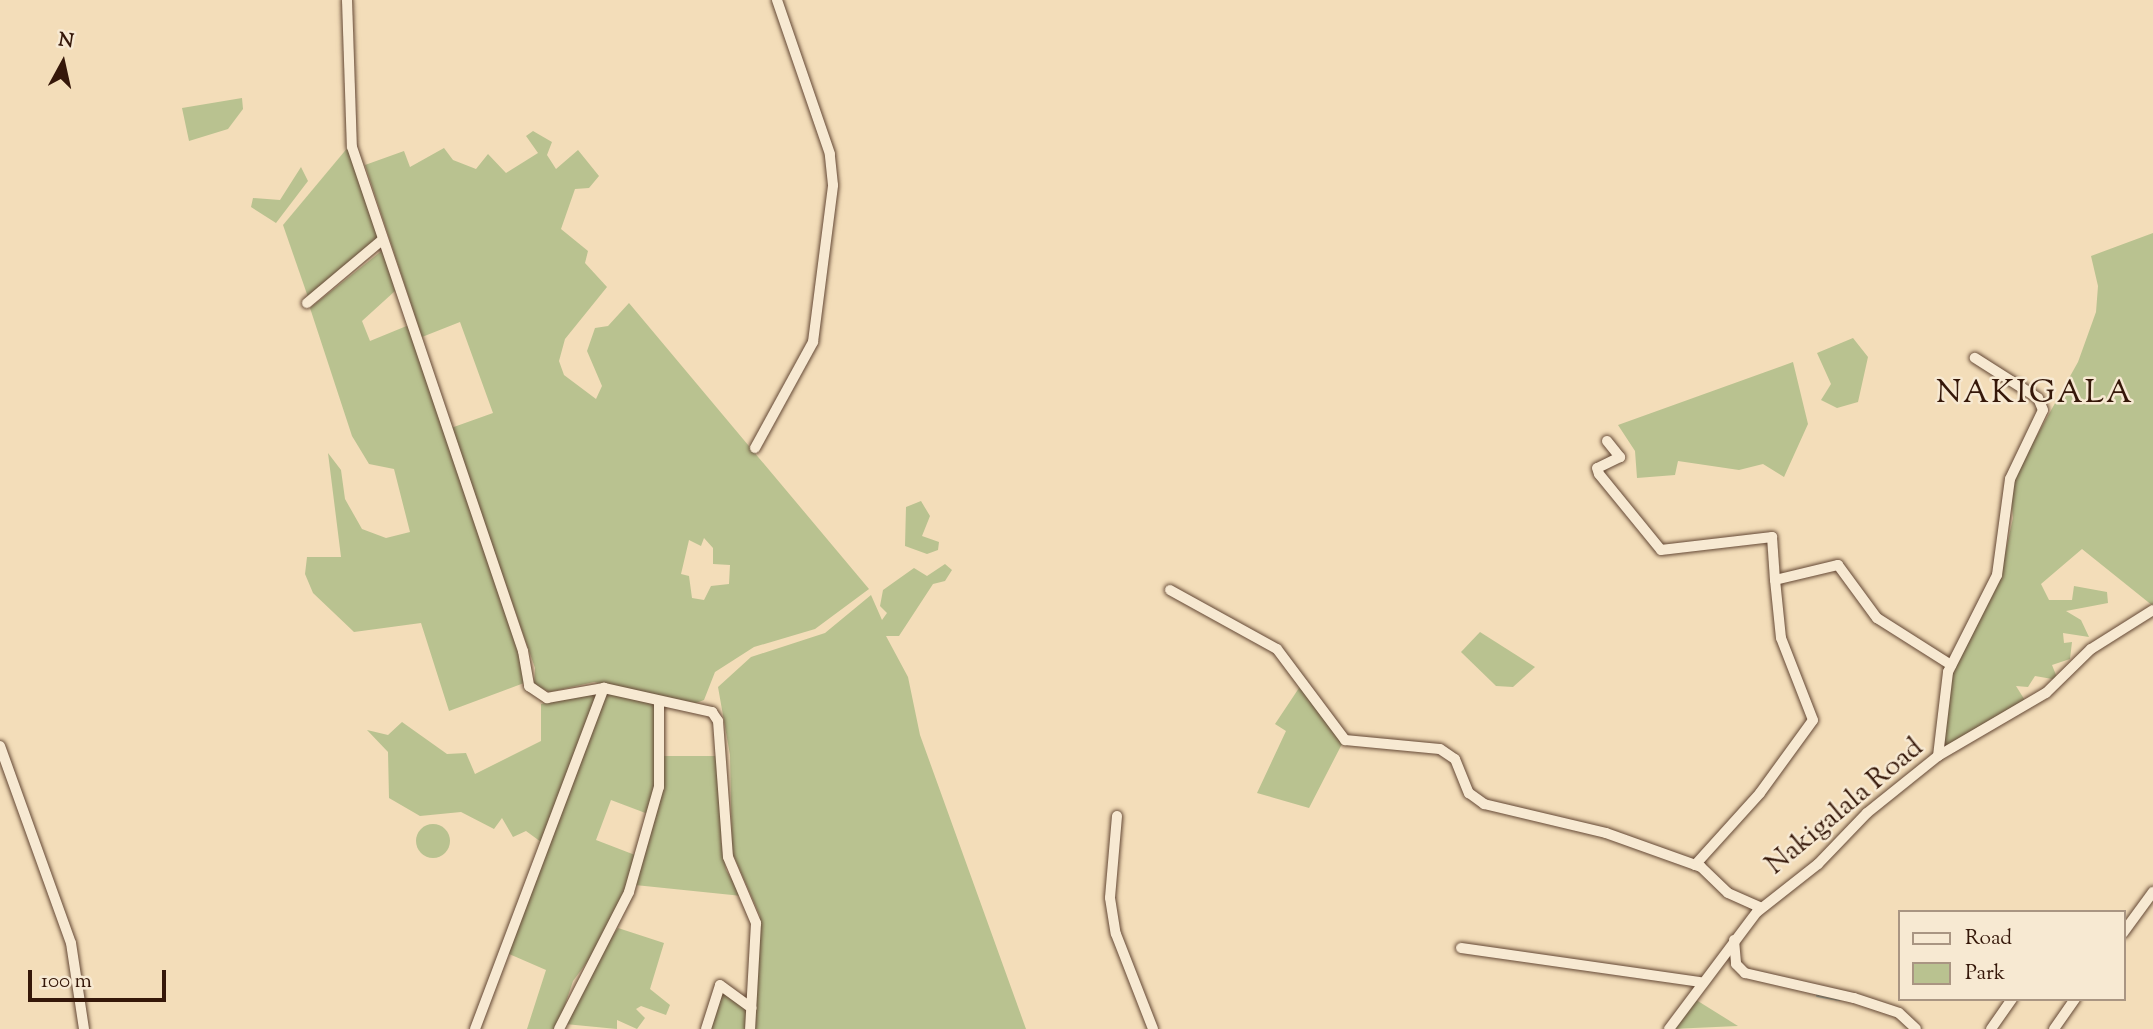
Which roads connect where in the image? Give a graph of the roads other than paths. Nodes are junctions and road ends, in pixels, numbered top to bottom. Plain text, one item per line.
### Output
1 (347, 0) edge
2 (778, 0) edge
3 (382, 240) junction
4 (307, 303) dead end
5 (1975, 358) dead end
6 (1606, 441) dead end
7 (755, 448) dead end
8 (1775, 580) junction
9 (1170, 590) dead end
10 (2153, 610) edge
11 (1951, 665) junction
12 (604, 688) junction
13 (659, 701) junction
14 (0, 746) edge
15 (1938, 757) junction
16 (1117, 816) dead end
17 (1695, 865) junction
18 (2153, 892) edge
19 (1761, 908) junction
20 (2125, 930) edge
21 (1734, 940) junction
22 (1461, 948) dead end
23 (1716, 962) junction
24 (1736, 964) junction
25 (1700, 982) junction
26 (2011, 1001) edge
27 (2074, 1001) edge
28 (752, 1008) junction
29 (84, 1029) edge
30 (475, 1029) edge
31 (559, 1029) edge
32 (705, 1029) edge
33 (750, 1029) edge
34 (1153, 1029) edge
35 (1669, 1029) edge
36 (1916, 1029) edge
37 (1991, 1029) edge
38 (2054, 1029) edge

1 - 3 street
2 - 7 street
3 - 4 street
3 - 12 street
5 - 11 street
6 - 8 street
8 - 11 street
8 - 17 street
9 - 17 street
10 - 15 street, Nakigalala Road
11 - 15 street
12 - 13 street
12 - 30 street
13 - 28 street
13 - 31 street
14 - 29 street
15 - 19 street, Nakigalala Road
16 - 34 street
17 - 19 street
18 - 20 street
19 - 21 street, Nakigalala Road
21 - 23 street, Nakigalala Road
21 - 24 street
22 - 25 street
23 - 24 street
23 - 25 street, Nakigalala Road
24 - 36 street
25 - 35 street, Nakigalala Road
26 - 37 street
27 - 38 street
28 - 32 street
28 - 33 street

